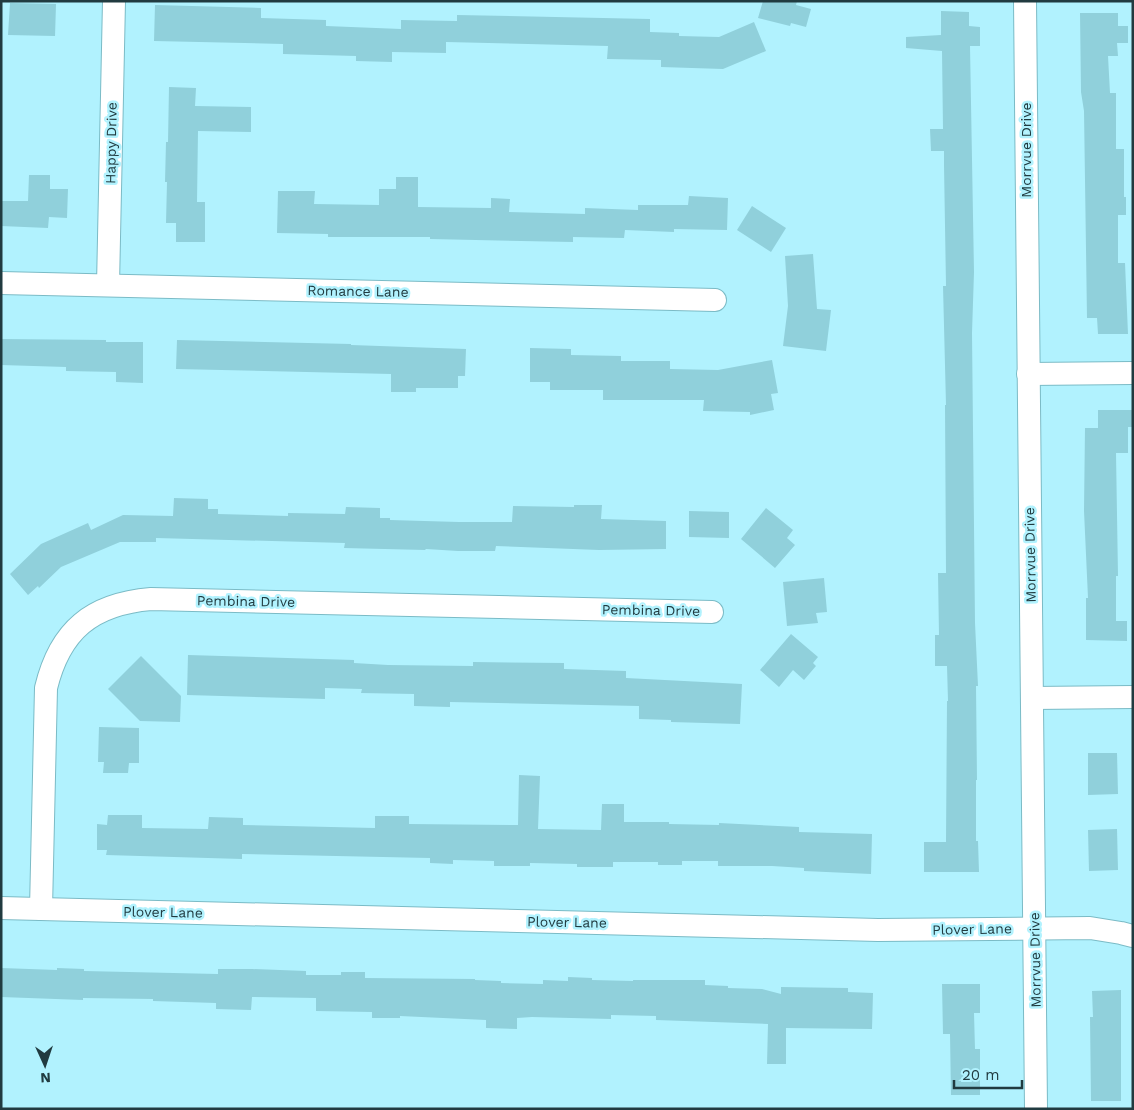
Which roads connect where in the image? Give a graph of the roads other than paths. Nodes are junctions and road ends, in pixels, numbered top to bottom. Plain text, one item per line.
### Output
1 (114, 1) edge
2 (1025, 1) edge
3 (1, 283) edge
4 (108, 285) junction
5 (715, 300) dead end
6 (1133, 373) edge
7 (1028, 374) junction
8 (712, 612) dead end
9 (1133, 697) edge
10 (1032, 698) junction
11 (1, 908) edge
12 (41, 909) junction
13 (1034, 928) junction
14 (1133, 936) edge
15 (1036, 1109) edge

1 - 4 street, Happy Drive
2 - 7 street, Morrvue Drive
3 - 4 street, Romance Lane
4 - 5 street, Romance Lane
6 - 7 street
7 - 10 street, Morrvue Drive
8 - 12 street, Pembina Drive
9 - 10 street
10 - 13 street, Morrvue Drive
11 - 12 street, Plover Lane
12 - 13 street, Plover Lane
13 - 14 street, Plover Lane
13 - 15 street, Morrvue Drive

